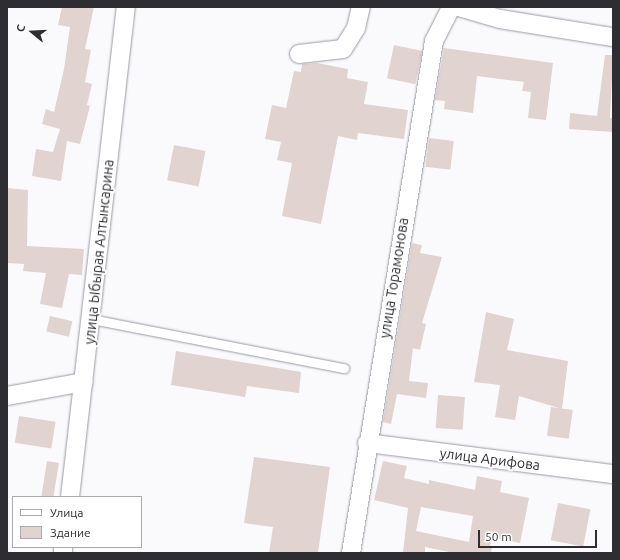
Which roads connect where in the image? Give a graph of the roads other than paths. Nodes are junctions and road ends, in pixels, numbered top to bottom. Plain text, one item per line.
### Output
1 (126, 7) edge
2 (360, 7) edge
3 (451, 7) edge
4 (459, 7) edge
5 (613, 36) edge
6 (299, 54) dead end
7 (91, 319) junction
8 (344, 368) dead end
9 (84, 382) junction
10 (7, 396) edge
11 (367, 443) junction
12 (613, 474) edge
13 (70, 496) edge
14 (351, 553) edge

1 - 7 street, улица Ыбырая Алтынсарина
2 - 6 street
3 - 11 street, улица Торамонова
4 - 5 street
7 - 8 lane
7 - 9 street, улица Ыбырая Алтынсарина
9 - 10 street
9 - 13 street, улица Ыбырая Алтынсарина
11 - 12 street, улица Арифова
11 - 14 street, улица Торамонова

